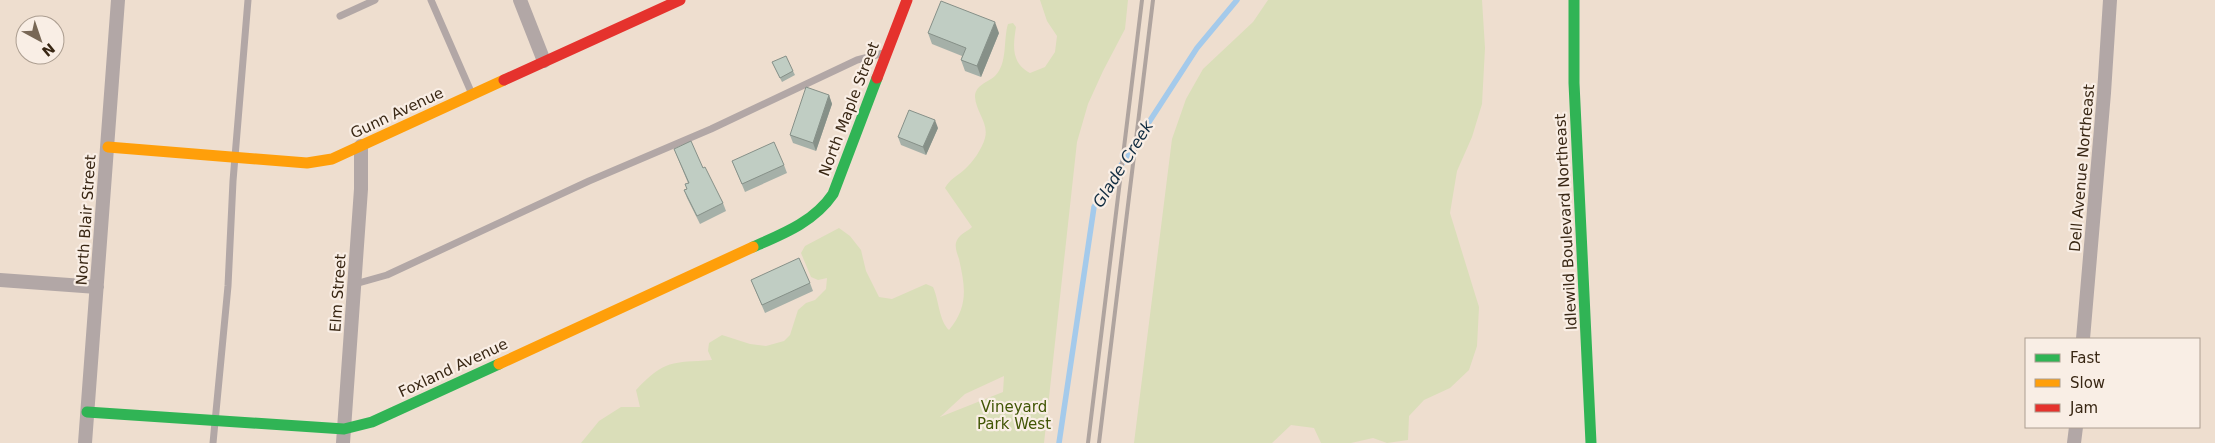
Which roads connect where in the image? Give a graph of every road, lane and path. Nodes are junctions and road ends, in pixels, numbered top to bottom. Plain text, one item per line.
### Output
1 (118, 0) edge
2 (248, 0) edge
3 (375, 0) edge
4 (431, 0) edge
5 (520, 0) edge
6 (680, 0) edge
7 (908, 0) edge
8 (1574, 0) edge
9 (2110, 0) edge
10 (340, 16) dead end
11 (887, 52) junction
12 (544, 61) junction
13 (472, 94) junction
14 (361, 146) junction
15 (108, 148) junction
16 (235, 158) junction
17 (807, 221) joint
18 (0, 280) edge
19 (355, 284) junction
20 (97, 287) junction
21 (2083, 338) edge
22 (87, 412) junction
23 (214, 422) junction
24 (2076, 428) edge
25 (344, 429) junction
26 (85, 443) edge
27 (213, 443) edge
28 (343, 443) edge
29 (1592, 443) edge
30 (2074, 443) edge

1 - 15 street, North Blair Street
2 - 16 lane
3 - 10 lane
4 - 13 lane
5 - 12 street
6 - 12 street, Gunn Avenue
7 - 11 street, North Maple Street
8 - 29 street, Idlewild Boulevard Northeast
9 - 21 street, Dell Avenue Northeast
11 - 17 street, North Maple Street
11 - 19 lane
12 - 13 street, Gunn Avenue
13 - 14 street, Gunn Avenue
14 - 16 street, Gunn Avenue
14 - 19 street, Elm Street
15 - 16 street, Gunn Avenue
15 - 20 street, North Blair Street
16 - 23 lane
17 - 25 street, Foxland Avenue
18 - 20 street
19 - 25 street, Elm Street
20 - 22 street, North Blair Street
22 - 23 street, Foxland Avenue
22 - 26 street, North Blair Street
23 - 25 street, Foxland Avenue
23 - 27 lane
24 - 30 street
25 - 28 street, Elm Street

